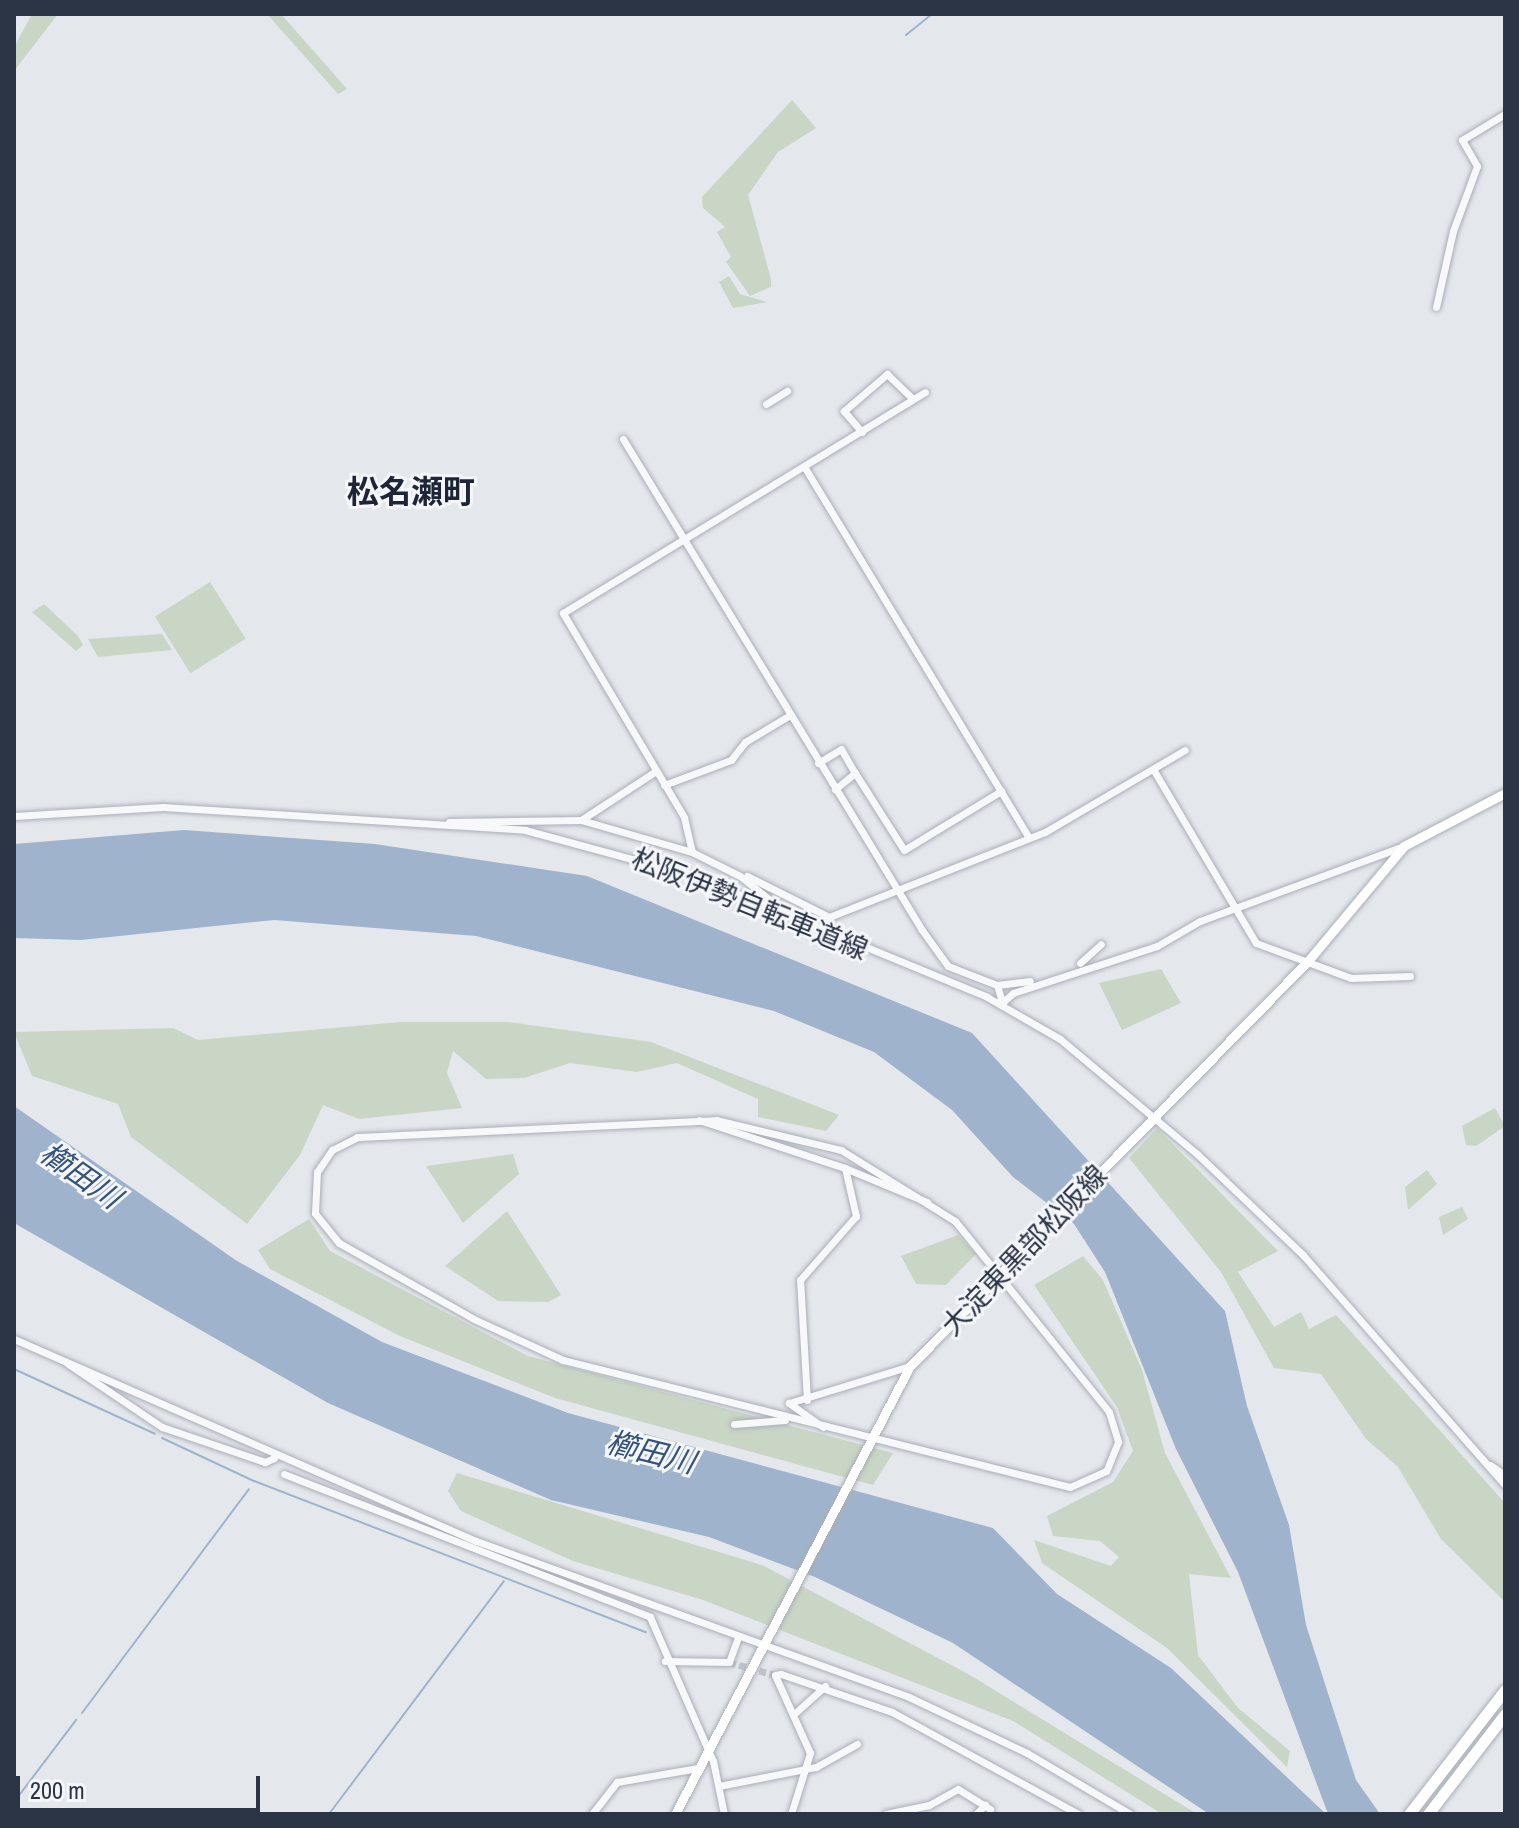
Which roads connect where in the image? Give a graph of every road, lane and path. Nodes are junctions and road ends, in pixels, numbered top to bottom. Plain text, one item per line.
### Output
1 (1505, 114) edge
2 (1436, 307) dead end
3 (787, 391) dead end
4 (925, 392) dead end
5 (913, 399) junction
6 (766, 404) dead end
7 (862, 432) junction
8 (623, 439) dead end
9 (805, 468) junction
10 (684, 541) junction
11 (790, 715) junction
12 (1185, 750) dead end
13 (818, 763) junction
14 (1153, 769) junction
15 (656, 771) junction
16 (855, 773) junction
17 (664, 785) junction
18 (835, 789) junction
19 (1001, 791) junction
20 (1505, 793) edge
21 (14, 816) edge
22 (581, 820) junction
23 (449, 822) junction
24 (1028, 836) junction
25 (1404, 846) junction
26 (692, 852) junction
27 (740, 876) junction
28 (896, 885) junction
29 (1237, 909) junction
30 (801, 925) junction
31 (1101, 944) dead end
32 (1308, 961) junction
33 (1076, 968) junction
34 (1410, 976) dead end
35 (997, 985) junction
36 (1002, 1003) junction
37 (1154, 1118) junction
38 (699, 1120) junction
39 (845, 1168) junction
40 (931, 1203) junction
41 (1001, 1273) junction
42 (14, 1339) edge
43 (66, 1361) junction
44 (910, 1366) junction
45 (807, 1400) junction
46 (787, 1420) junction
47 (734, 1424) dead end
48 (823, 1427) junction
49 (866, 1441) junction
50 (274, 1458) junction
51 (1480, 1459) junction
52 (284, 1474) dead end
53 (1505, 1475) edge
54 (1505, 1485) edge
55 (738, 1637) junction
56 (762, 1644) junction
57 (665, 1661) junction
58 (825, 1686) junction
59 (1505, 1690) edge
60 (794, 1714) junction
61 (1505, 1714) edge
62 (857, 1744) dead end
63 (708, 1752) junction
64 (809, 1767) junction
65 (698, 1768) junction
66 (719, 1786) junction
67 (592, 1814) edge
68 (675, 1814) edge
69 (724, 1814) edge
70 (791, 1814) edge
71 (886, 1814) edge
72 (976, 1814) edge
73 (1078, 1814) edge
74 (1130, 1814) edge
75 (1409, 1814) edge
76 (1428, 1814) edge

1 - 2 street
3 - 6 street
4 - 5 street
5 - 7 street
5 - 7 street
7 - 9 street
8 - 10 street
9 - 10 street
9 - 19 street
10 - 11 street
10 - 15 street
11 - 13 street
11 - 17 street
12 - 14 street
13 - 16 street
13 - 18 street
14 - 24 street
14 - 29 street
15 - 17 street
15 - 22 street
16 - 18 street
16 - 19 street
17 - 26 street
18 - 28 street
19 - 24 street
20 - 25 main road, 大淀東黒部松阪線
21 - 23 street, 松阪伊勢自転車道線
22 - 23 street
22 - 26 street
23 - 30 street, 松阪伊勢自転車道線
24 - 28 street
25 - 29 street
25 - 32 main road, 大淀東黒部松阪線
26 - 27 street
27 - 28 street
27 - 30 street
28 - 35 street
29 - 32 street
29 - 33 street
30 - 36 street, 松阪伊勢自転車道線
31 - 33 street
32 - 34 street
32 - 37 main road, 大淀東黒部松阪線
33 - 35 street
33 - 36 street
35 - 36 street
36 - 37 street, 松阪伊勢自転車道線
37 - 41 main road, 大淀東黒部松阪線
37 - 51 street, 松阪伊勢自転車道線
38 - 39 street
38 - 40 street
38 - 46 street
39 - 40 street
39 - 45 street
40 - 41 street
41 - 44 main road, 大淀東黒部松阪線
41 - 49 street
42 - 43 street
43 - 50 street
43 - 50 street
44 - 45 street
44 - 49 main road, 大淀東黒部松阪線
45 - 48 street
46 - 47 street
46 - 48 street
48 - 49 street
49 - 56 main road, 大淀東黒部松阪線
50 - 55 street
51 - 53 street
51 - 54 street
52 - 57 street
55 - 56 street
55 - 57 street
56 - 63 main road, 大淀東黒部松阪線
56 - 74 street
57 - 63 street
58 - 60 street
58 - 60 street
58 - 73 street
59 - 75 highway
60 - 64 street
61 - 76 highway
62 - 64 street
63 - 65 main road, 大淀東黒部松阪線
63 - 66 street
64 - 66 street
64 - 70 street
65 - 67 street
65 - 68 main road, 大淀東黒部松阪線
66 - 69 street
71 - 72 street

